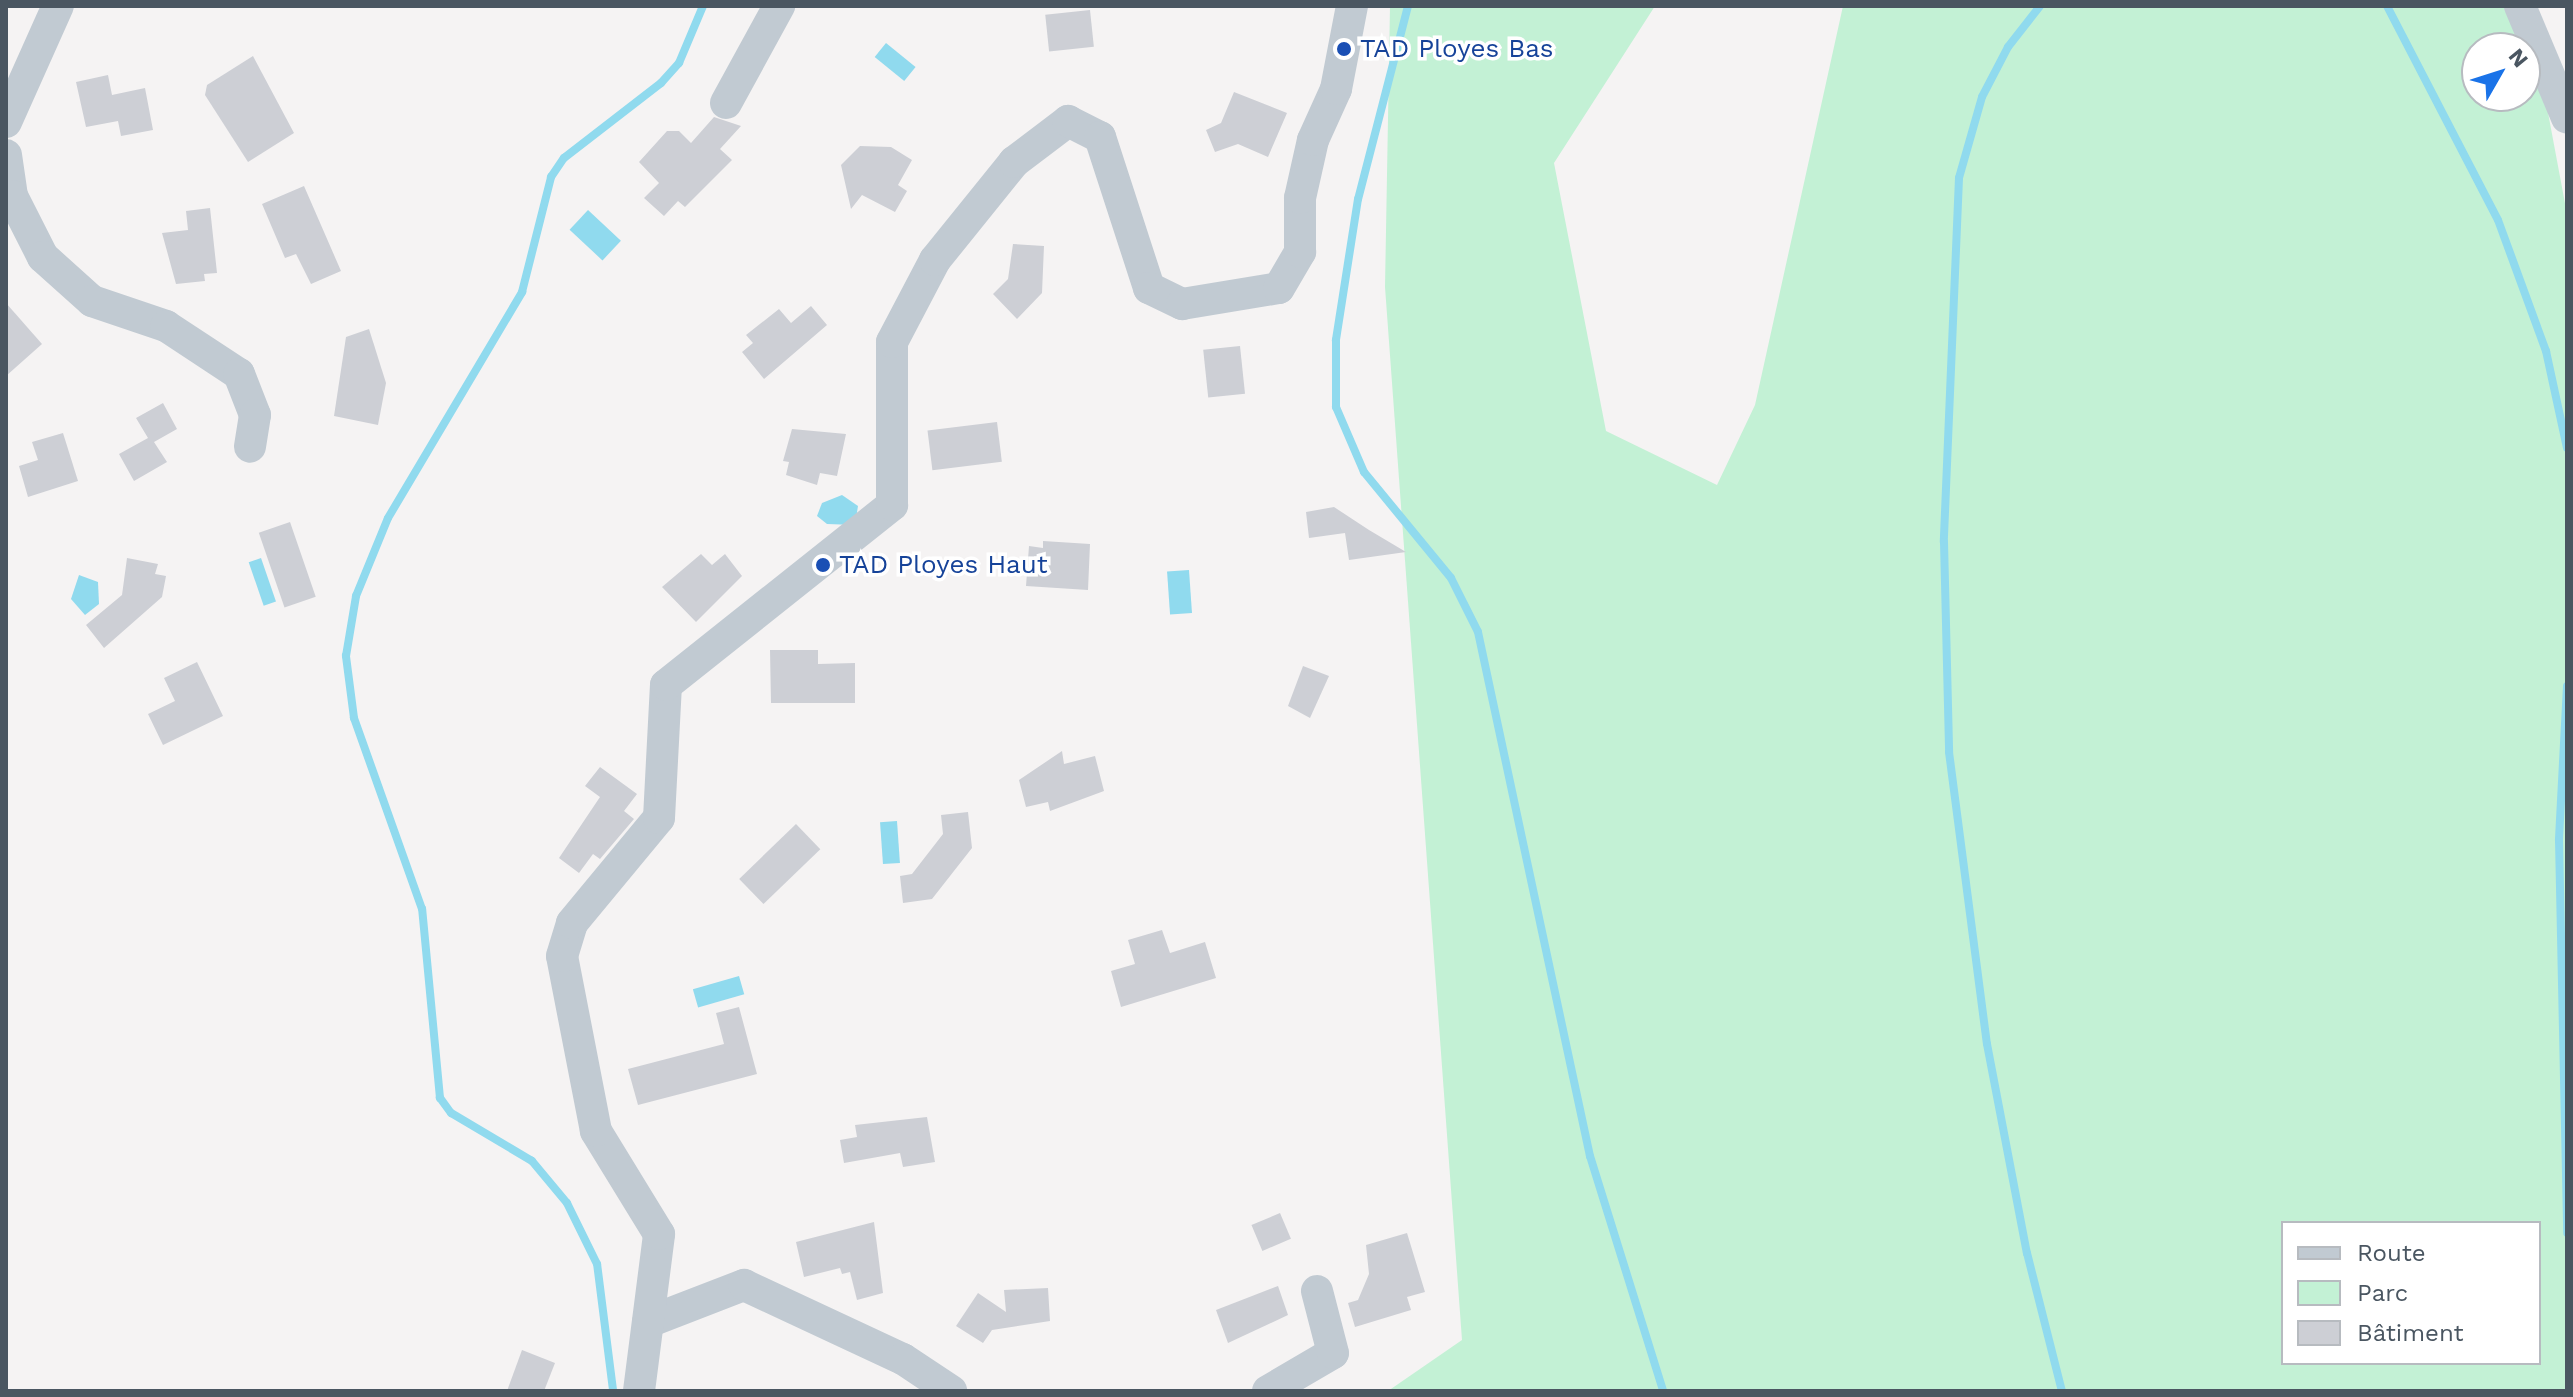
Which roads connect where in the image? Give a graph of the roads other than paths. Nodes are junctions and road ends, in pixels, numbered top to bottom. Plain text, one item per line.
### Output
1 (58, 6) edge
2 (779, 6) edge
3 (1352, 6) edge
4 (2520, 6) edge
5 (726, 103) dead end
6 (2567, 118) edge
7 (6, 122) edge
8 (6, 155) edge
9 (250, 447) dead end
10 (1317, 1291) dead end
11 (648, 1322) junction
12 (639, 1391) edge
13 (951, 1391) edge
14 (1268, 1391) edge

1 - 7 street
2 - 5 street
3 - 11 street
4 - 6 street
8 - 9 street
10 - 14 street
11 - 12 street
11 - 13 street

